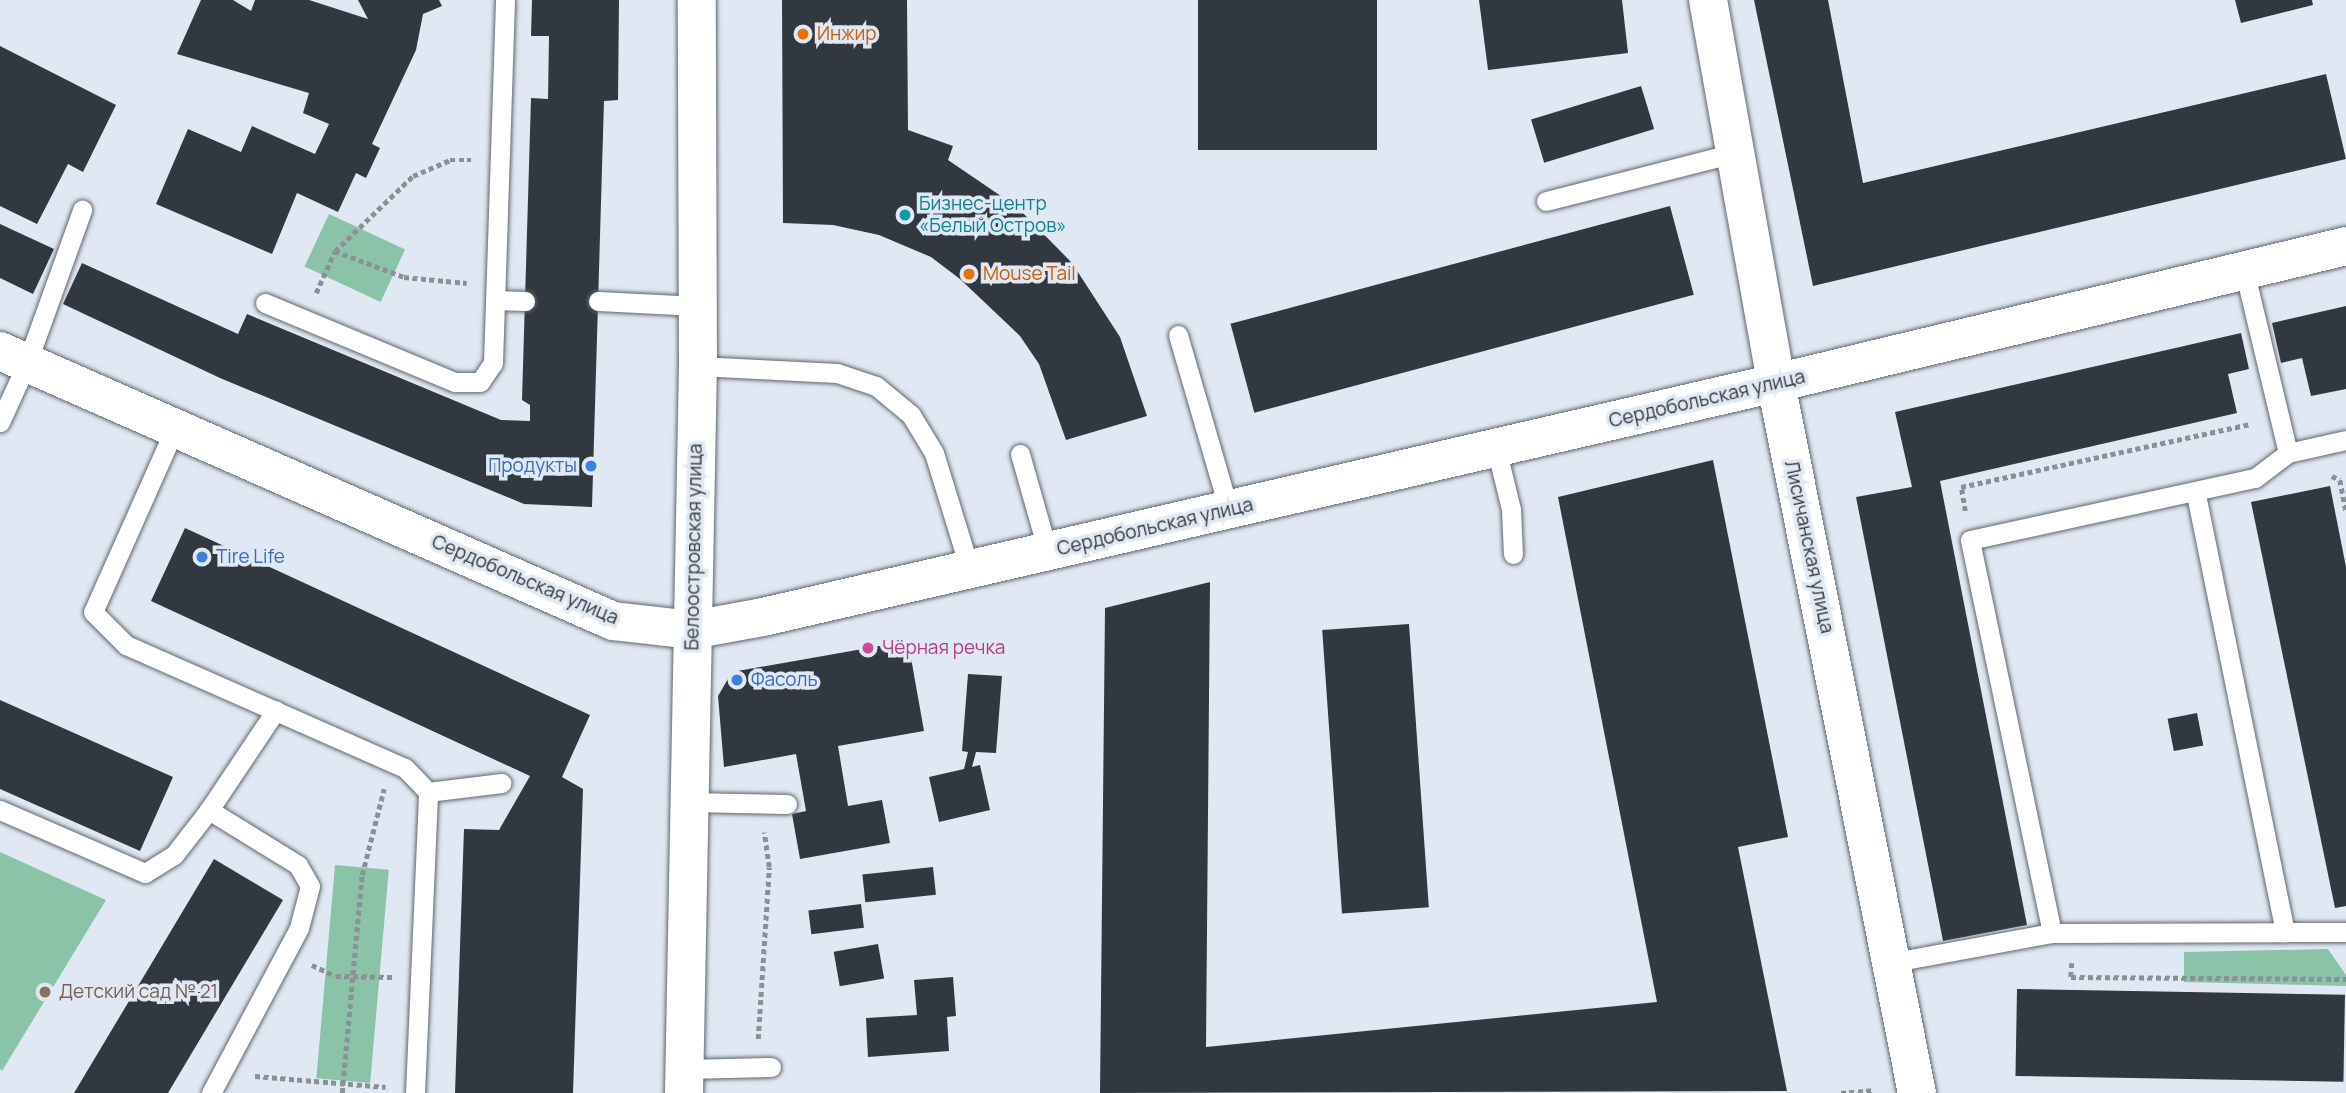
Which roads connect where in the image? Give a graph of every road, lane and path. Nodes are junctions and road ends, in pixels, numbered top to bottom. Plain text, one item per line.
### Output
1 (505, 0) edge
2 (697, 0) edge
3 (1708, 0) edge
4 (1734, 153) junction
5 (499, 161) junction
6 (1546, 201) dead end
7 (82, 210) dead end
8 (2346, 246) edge
9 (335, 251) junction
10 (2244, 270) junction
11 (496, 293) junction
12 (524, 301) dead end
13 (598, 301) dead end
14 (265, 303) dead end
15 (698, 306) junction
16 (304, 320) junction
17 (1178, 335) dead end
18 (13, 357) edge
19 (698, 366) junction
20 (1776, 383) junction
21 (2280, 418) junction
22 (0, 422) edge
23 (176, 428) junction
24 (2346, 440) edge
25 (1496, 448) junction
26 (2288, 453) junction
27 (1020, 454) dead end
28 (2340, 480) dead end
29 (2346, 482) edge
30 (2196, 493) junction
31 (1229, 510) junction
32 (1970, 540) junction
33 (1048, 552) junction
34 (1513, 554) dead end
35 (970, 570) junction
36 (692, 630) junction
37 (276, 710) junction
38 (390, 761) junction
39 (501, 783) dead end
40 (428, 792) junction
41 (688, 802) junction
42 (787, 804) dead end
43 (0, 810) edge
44 (209, 810) junction
45 (769, 867) dead end
46 (2285, 932) junction
47 (2346, 932) edge
48 (2052, 933) junction
49 (2072, 934) junction
50 (1894, 962) junction
51 (336, 976) dead end
52 (353, 976) junction
53 (375, 977) dead end
54 (2346, 979) edge
55 (226, 1065) junction
56 (763, 1067) joint
57 (684, 1081) edge
58 (343, 1084) junction
59 (1903, 1091) edge
60 (415, 1092) edge
61 (212, 1093) edge
62 (342, 1093) edge
63 (1842, 1093) edge

1 - 5 lane
2 - 15 street, Белоостровская улица
3 - 4 street, Лисичанская улица
4 - 6 lane
4 - 20 street, Лисичанская улица
5 - 9 path
5 - 11 lane
7 - 18 lane
8 - 10 street, Сердобольская улица
9 - 11 path
9 - 16 path
10 - 20 street, Сердобольская улица
10 - 21 lane
11 - 12 lane
11 - 16 lane
13 - 15 lane
14 - 16 lane
15 - 19 street, Белоостровская улица
17 - 31 lane
18 - 22 lane
18 - 23 street, Сердобольская улица
19 - 35 lane
19 - 36 street, Белоостровская улица
20 - 25 street, Сердобольская улица
20 - 50 street, Лисичанская улица
21 - 26 lane
21 - 32 path
23 - 36 street, Сердобольская улица
23 - 37 lane
24 - 26 lane
25 - 31 street, Сердобольская улица
25 - 34 lane
26 - 30 lane
27 - 33 lane
28 - 29 path
30 - 32 lane
30 - 46 lane
31 - 33 street, Сердобольская улица
32 - 48 lane
33 - 35 street, Сердобольская улица
35 - 36 street, Сердобольская улица
36 - 41 street, Белоостровская улица
37 - 38 lane
37 - 44 lane
38 - 40 lane
38 - 52 path
39 - 40 lane
40 - 60 lane
41 - 42 lane
41 - 57 street, Белоостровская улица
43 - 44 lane
44 - 55 lane
45 - 56 path
46 - 47 lane
46 - 49 lane
48 - 49 lane
48 - 50 lane
49 - 54 path
50 - 59 street, Лисичанская улица
51 - 52 path
52 - 53 path
52 - 58 path
55 - 58 path
55 - 61 lane
56 - 57 lane
58 - 60 path
58 - 62 path
59 - 63 path

